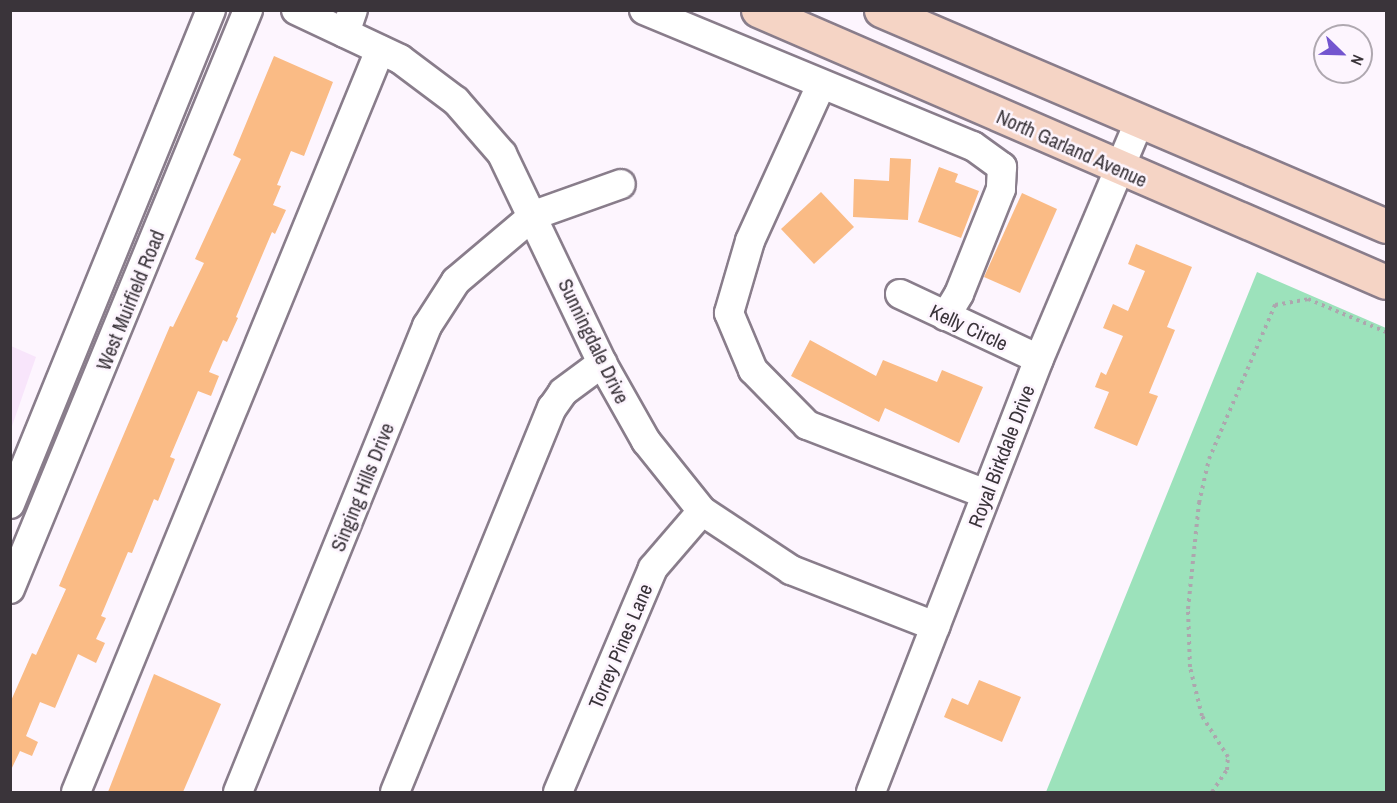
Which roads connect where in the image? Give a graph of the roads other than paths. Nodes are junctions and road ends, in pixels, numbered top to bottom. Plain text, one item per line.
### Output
1 (211, 10) edge
2 (248, 10) edge
3 (296, 10) edge
4 (644, 10) edge
5 (758, 10) edge
6 (882, 10) edge
7 (349, 22) edge
8 (380, 50) junction
9 (821, 85) junction
10 (1139, 122) junction
11 (1121, 170) junction
12 (621, 184) dead end
13 (534, 215) junction
14 (1386, 226) edge
15 (1386, 282) edge
16 (900, 294) dead end
17 (946, 316) junction
18 (1038, 359) junction
19 (602, 363) junction
20 (986, 494) junction
21 (10, 504) edge
22 (702, 511) junction
23 (20, 543) edge
24 (10, 589) edge
25 (935, 626) junction
26 (76, 792) edge
27 (238, 792) edge
28 (395, 792) edge
29 (558, 792) edge
30 (871, 792) edge

1 - 21 street, West Muirfield Road
2 - 23 street, West Muirfield Road
3 - 7 street, Sunningdale Drive
4 - 9 street
5 - 11 main road, North Garland Avenue
6 - 10 main road
7 - 8 street, Sunningdale Drive
8 - 13 street, Sunningdale Drive
8 - 26 street
9 - 17 street
9 - 20 street
10 - 11 street, Royal Birkdale Drive
10 - 14 main road
11 - 15 main road, North Garland Avenue
11 - 18 street, Royal Birkdale Drive
12 - 13 street
13 - 19 street, Sunningdale Drive
13 - 27 street, Singing Hills Drive
16 - 17 street, Kelly Circle
17 - 18 street, Kelly Circle
18 - 20 street, Royal Birkdale Drive
19 - 22 street, Sunningdale Drive
19 - 28 street
20 - 25 street, Royal Birkdale Drive
22 - 25 street, Sunningdale Drive
22 - 29 street, Torrey Pines Lane
23 - 24 street, West Muirfield Road
25 - 30 street, Royal Birkdale Drive

